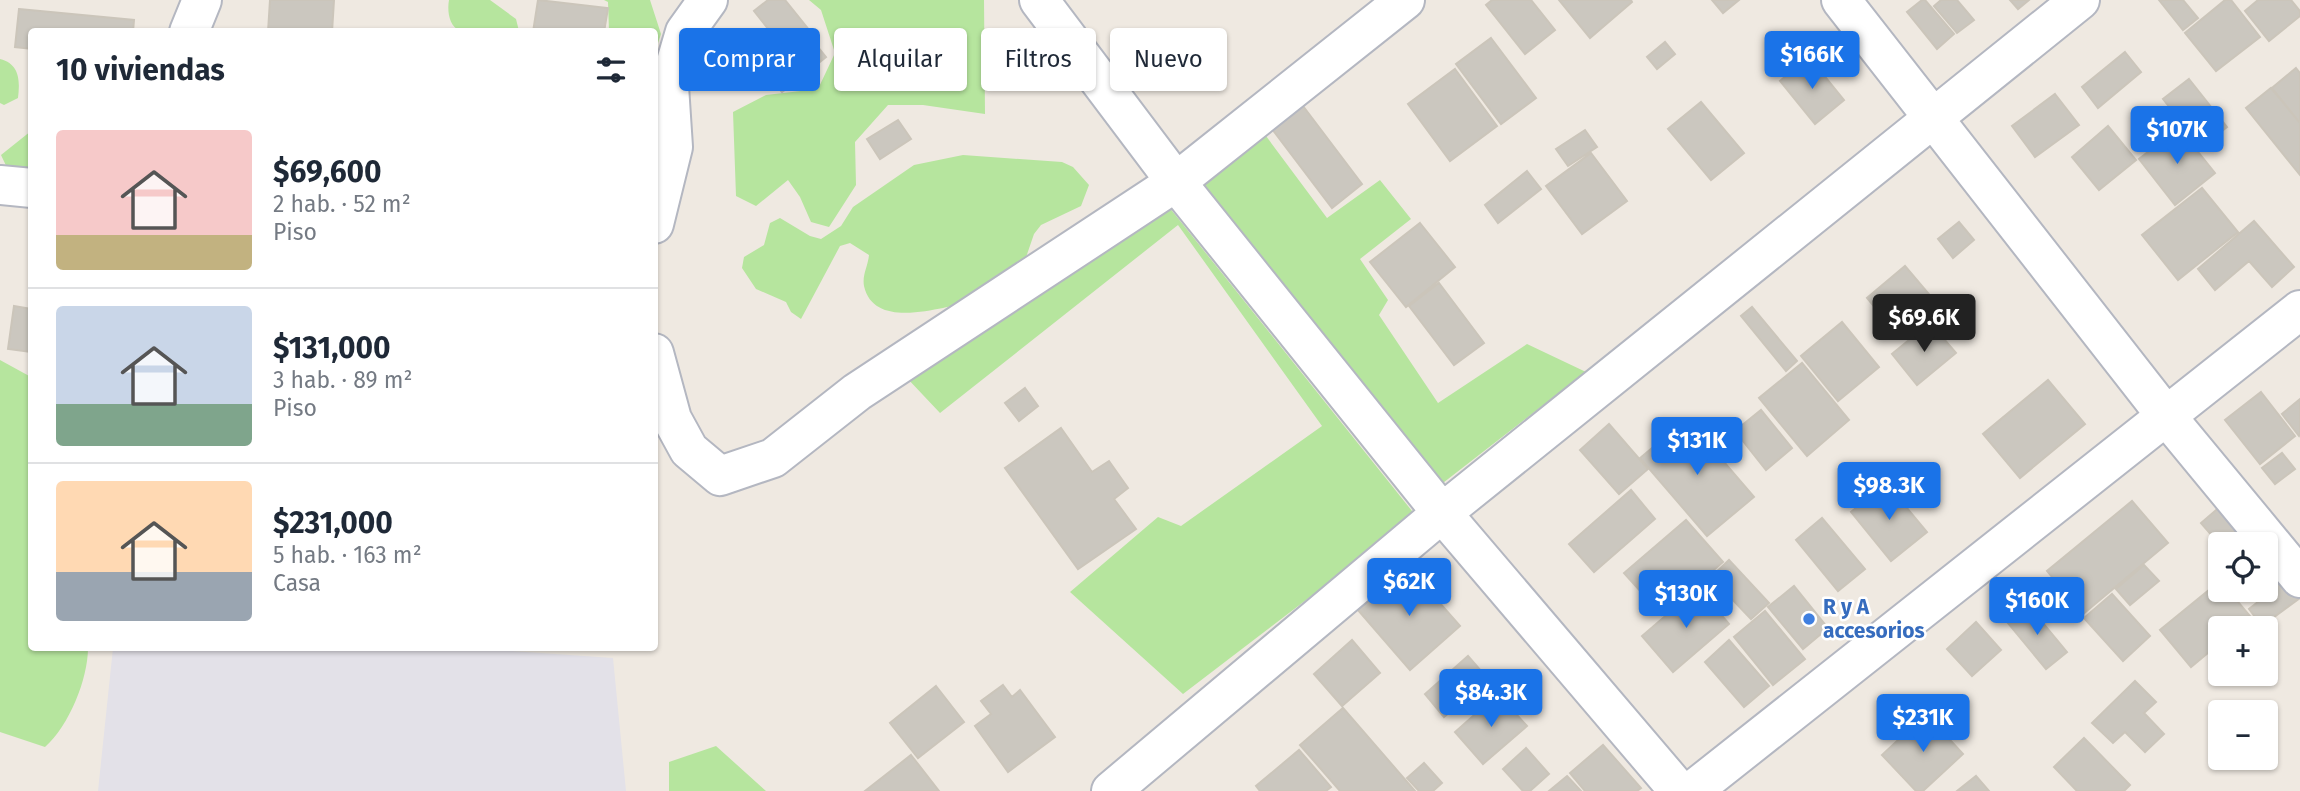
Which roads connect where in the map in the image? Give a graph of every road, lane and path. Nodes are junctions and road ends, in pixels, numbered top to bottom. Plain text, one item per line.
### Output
1 (202, 0) edge
2 (708, 0) edge
3 (1038, 0) edge
4 (1405, 0) edge
5 (1841, 0) edge
6 (2080, 0) edge
7 (191, 28) edge
8 (1932, 120) junction
9 (1176, 182) junction
10 (0, 185) edge
11 (28, 188) edge
12 (658, 208) edge
13 (2300, 310) edge
14 (658, 368) edge
15 (2166, 417) junction
16 (1442, 513) junction
17 (2300, 578) edge
18 (1111, 791) edge
19 (1679, 791) edge
20 (1692, 791) edge

1 - 7 street
2 - 12 street
3 - 9 street
4 - 9 street
5 - 8 street
6 - 8 street
8 - 15 street
8 - 16 street
9 - 14 street
9 - 16 street
10 - 11 street
13 - 15 street
15 - 17 street
15 - 20 street
16 - 18 street
16 - 19 street

